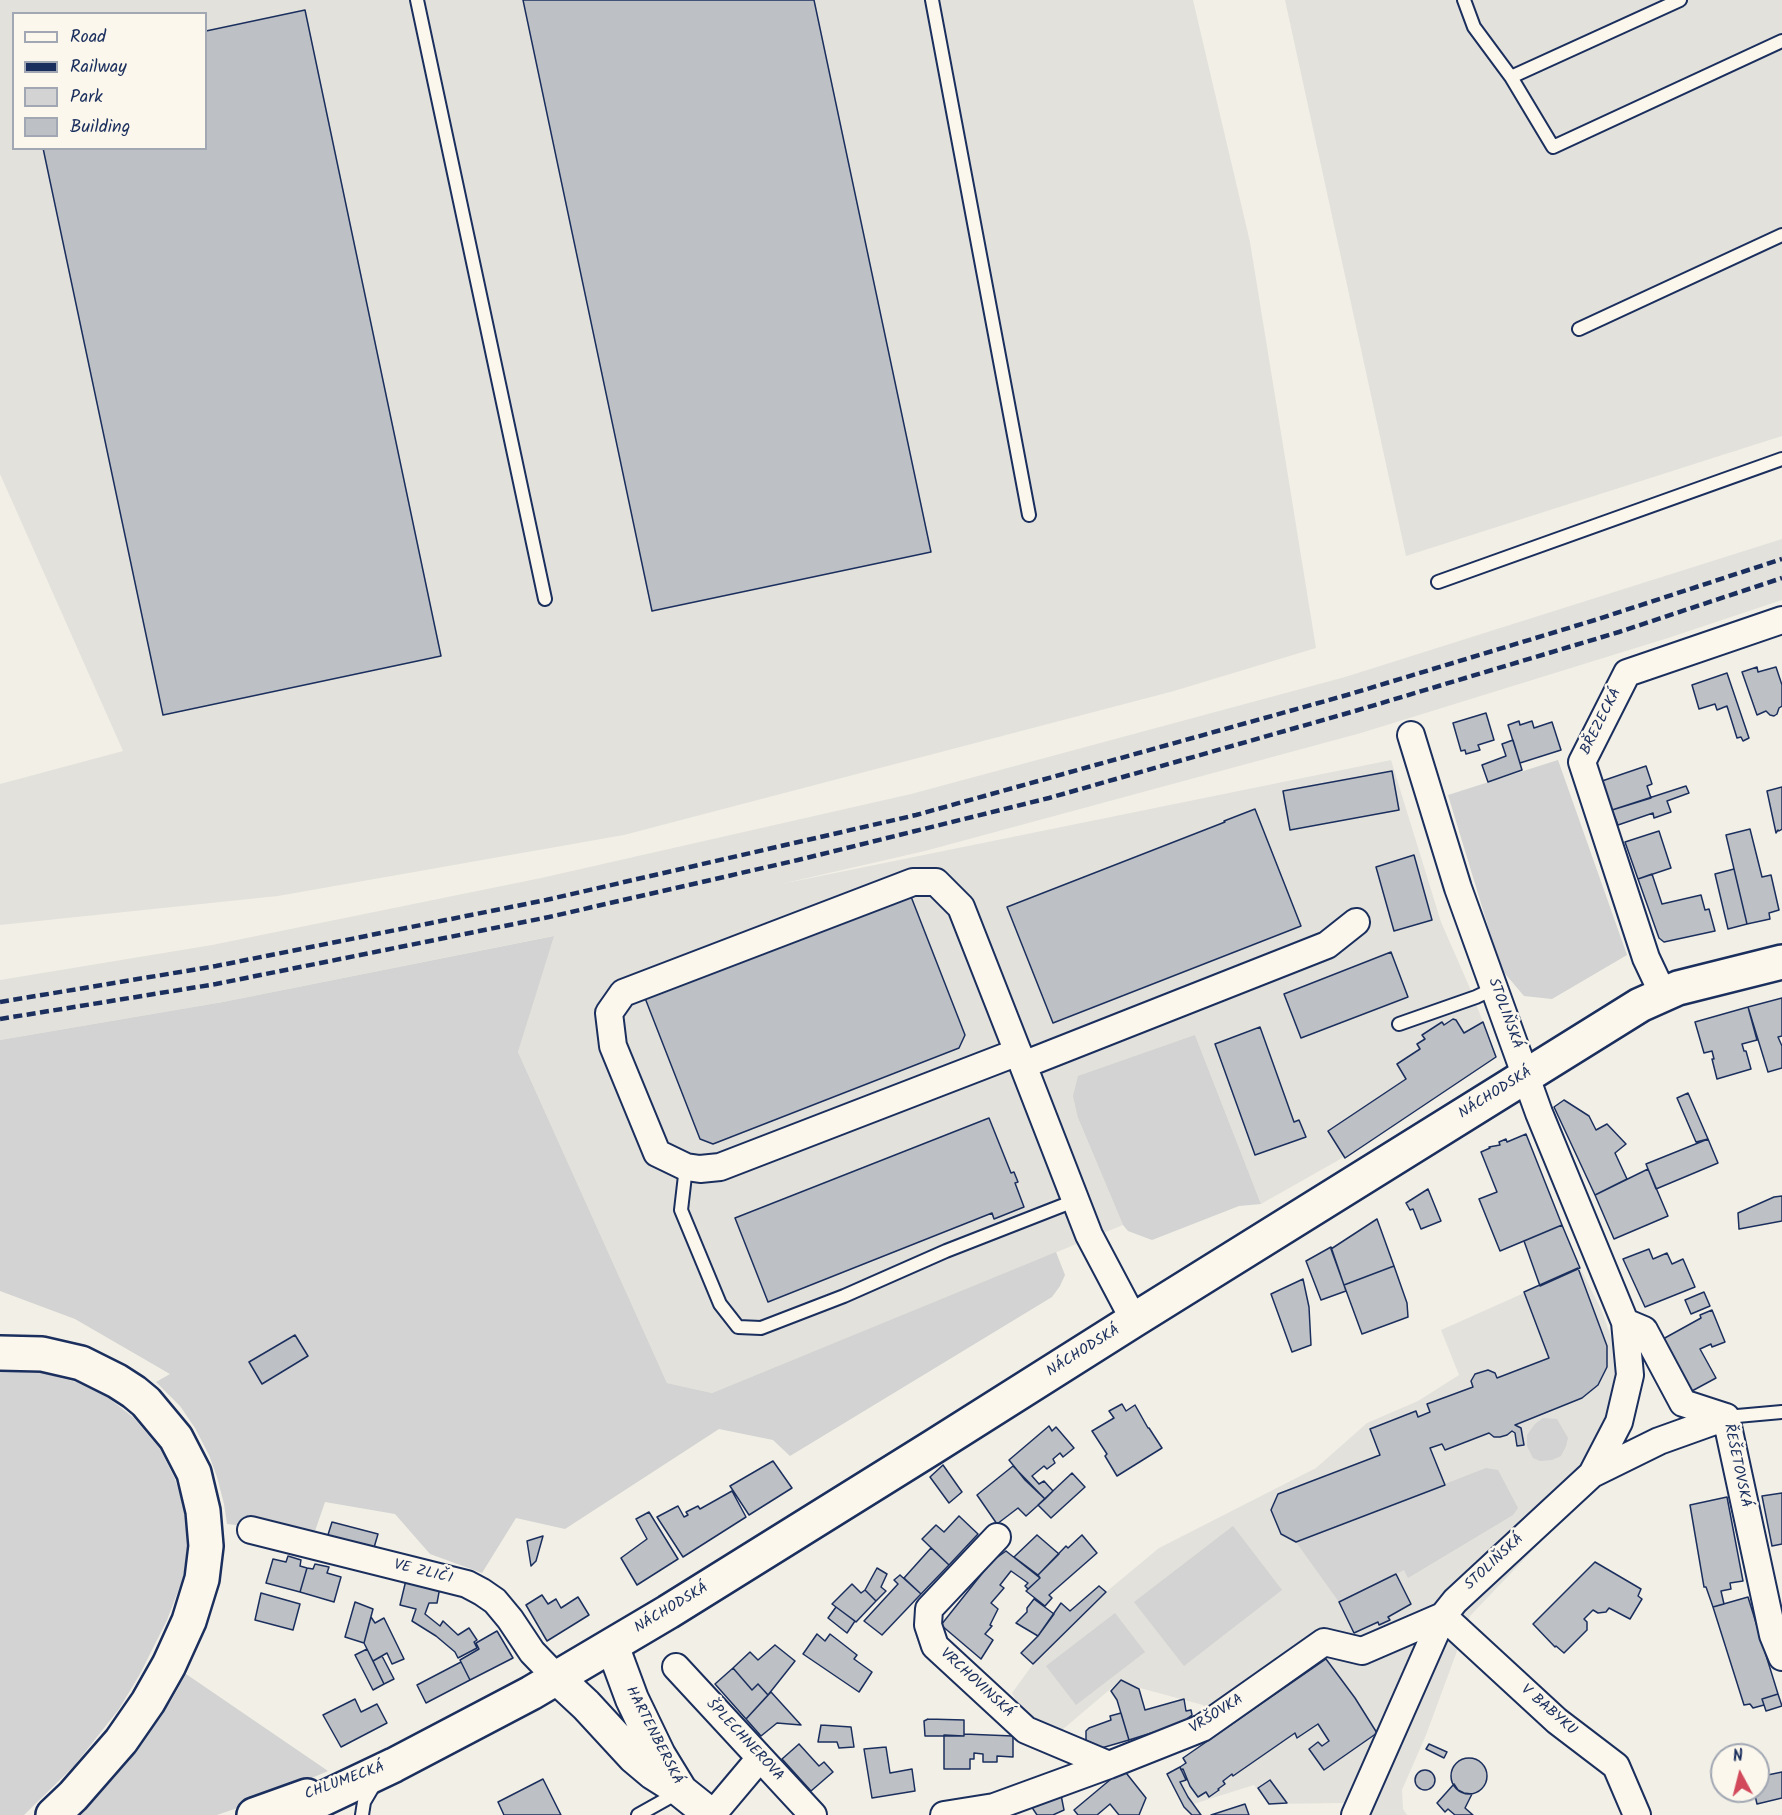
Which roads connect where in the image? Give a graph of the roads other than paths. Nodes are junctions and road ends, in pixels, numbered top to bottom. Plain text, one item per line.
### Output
1 (417, 0) edge
2 (932, 0) edge
3 (1464, 0) edge
4 (1680, 0) edge
5 (1782, 41) edge
6 (1511, 77) junction
7 (1782, 235) edge
8 (1579, 329) dead end
9 (1782, 459) edge
10 (1029, 515) dead end
11 (1437, 582) dead end
12 (545, 599) dead end
13 (1782, 620) edge
14 (1411, 735) dead end
15 (1356, 922) dead end
16 (1782, 962) edge
17 (1495, 988) junction
18 (1663, 994) junction
19 (1399, 1024) dead end
20 (1021, 1058) junction
21 (1526, 1075) junction
22 (687, 1167) junction
23 (1074, 1201) junction
24 (1134, 1320) junction
25 (1625, 1322) junction
26 (0, 1353) edge
27 (1782, 1412) edge
28 (1726, 1417) junction
29 (1592, 1474) junction
30 (251, 1530) dead end
31 (997, 1537) dead end
32 (1443, 1616) junction
33 (612, 1645) junction
34 (1782, 1658) edge
35 (676, 1666) dead end
36 (557, 1678) junction
37 (760, 1758) junction
38 (394, 1765) junction
39 (1109, 1765) junction
40 (681, 1791) junction
41 (53, 1815) edge
42 (254, 1815) edge
43 (289, 1815) edge
44 (362, 1815) edge
45 (638, 1815) edge
46 (711, 1815) edge
47 (813, 1815) edge
48 (944, 1815) edge
49 (1355, 1815) edge
50 (1637, 1815) edge

1 - 12 lane
2 - 10 lane
3 - 6 lane
4 - 6 lane
5 - 6 lane
7 - 8 lane
9 - 11 lane
13 - 18 street, BŘEZECKÁ
14 - 17 street, STOLIŇSKÁ
15 - 20 street
16 - 18 main road, NÁCHODSKÁ
17 - 19 lane
17 - 21 street, STOLIŇSKÁ
18 - 21 main road, NÁCHODSKÁ
20 - 22 street
20 - 22 street
20 - 23 street
21 - 24 main road, NÁCHODSKÁ
21 - 25 street, STOLIŇSKÁ
22 - 23 lane
23 - 24 street
24 - 33 main road, NÁCHODSKÁ
25 - 28 street
25 - 29 street, STOLIŇSKÁ
26 - 41 main road
27 - 28 lane
28 - 29 street, ŘEŠETOVSKÁ
28 - 34 street, ŘEŠETOVSKÁ
29 - 32 street, STOLIŇSKÁ
30 - 36 street, VE ZLIČI
31 - 39 street, VRCHOVINSKÁ
32 - 39 street, VRŠOVKA
32 - 49 street, STOLIŇSKÁ
32 - 50 street, V BABYKU
33 - 36 main road, NÁCHODSKÁ
33 - 40 street, HARTENBERSKÁ
35 - 37 street, ŠPLECHNEROVA
36 - 38 main road, NÁCHODSKÁ
36 - 40 street
37 - 46 street
37 - 47 street, ŠPLECHNEROVA
38 - 42 main road, CHLUMECKÁ
38 - 43 main road, CHLUMECKÁ
38 - 44 lane
39 - 48 street, VRŠOVKA
40 - 45 lane
40 - 46 street, HARTENBERSKÁ

